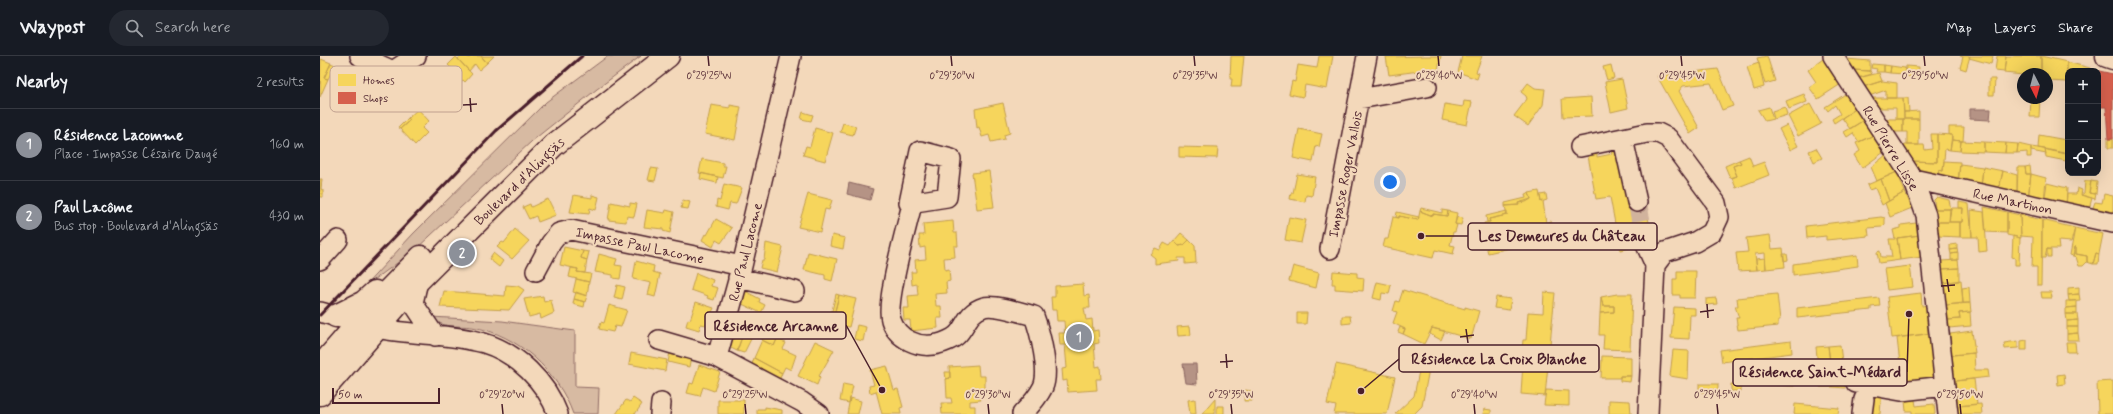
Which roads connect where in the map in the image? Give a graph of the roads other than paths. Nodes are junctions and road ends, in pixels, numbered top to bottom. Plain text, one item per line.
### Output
1 (360, 56) edge
2 (650, 56) edge
3 (668, 56) edge
4 (791, 56) edge
5 (1367, 56) edge
6 (1833, 56) edge
7 (2107, 56) edge
8 (412, 58) edge
9 (2113, 58) edge
10 (382, 66) edge
11 (400, 66) edge
12 (1427, 87) dead end
13 (1359, 99) junction
14 (1623, 139) junction
15 (1580, 148) dead end
16 (1913, 179) junction
17 (1637, 202) tunnel mouth
18 (912, 204) dead end
19 (2113, 223) edge
20 (440, 239) junction
21 (338, 240) dead end
22 (1646, 245) tunnel mouth
23 (1330, 248) dead end
24 (320, 260) edge
25 (1655, 265) junction
26 (536, 272) dead end
27 (740, 272) junction
28 (418, 281) junction
29 (795, 291) dead end
30 (328, 314) edge
31 (368, 326) junction
32 (435, 336) junction
33 (659, 340) dead end
34 (717, 357) junction
35 (320, 368) edge
36 (1945, 386) junction
37 (320, 394) edge
38 (1861, 399) edge
39 (558, 414) edge
40 (819, 414) edge
41 (1022, 414) edge
42 (1648, 414) edge
43 (1948, 414) edge

1 - 10 street
2 - 20 main road, Boulevard d'Alingsäs
3 - 28 main road, Boulevard d'Alingsäs
4 - 27 street, Rue Paul Lacome
5 - 13 street, Impasse Roger Vallois
6 - 16 street, Rue Pierre Lisse
7 - 9 main road
8 - 11 street
12 - 13 street, Impasse Roger Vallois
13 - 23 street, Impasse Roger Vallois
14 - 15 street
14 - 17 street
14 - 25 street
16 - 19 street, Rue Martinon
16 - 36 street, Rue Pierre Lisse
18 - 41 street
20 - 30 main road
20 - 31 main road, Boulevard d'Alingsäs
21 - 24 street
22 - 25 street
25 - 42 street
26 - 27 street, Impasse Paul Lacome
27 - 29 street, Impasse Paul Lacome
27 - 34 street, Rue Paul Lacome
28 - 31 main road, Boulevard d'Alingsäs
28 - 32 street
30 - 31 street
31 - 32 street
31 - 35 main road, Boulevard d'Alingsäs
31 - 37 main road, Boulevard d'Alingsäs
32 - 39 street
33 - 34 street
34 - 40 street
36 - 38 street
36 - 43 street, Rue Pierre Lisse

